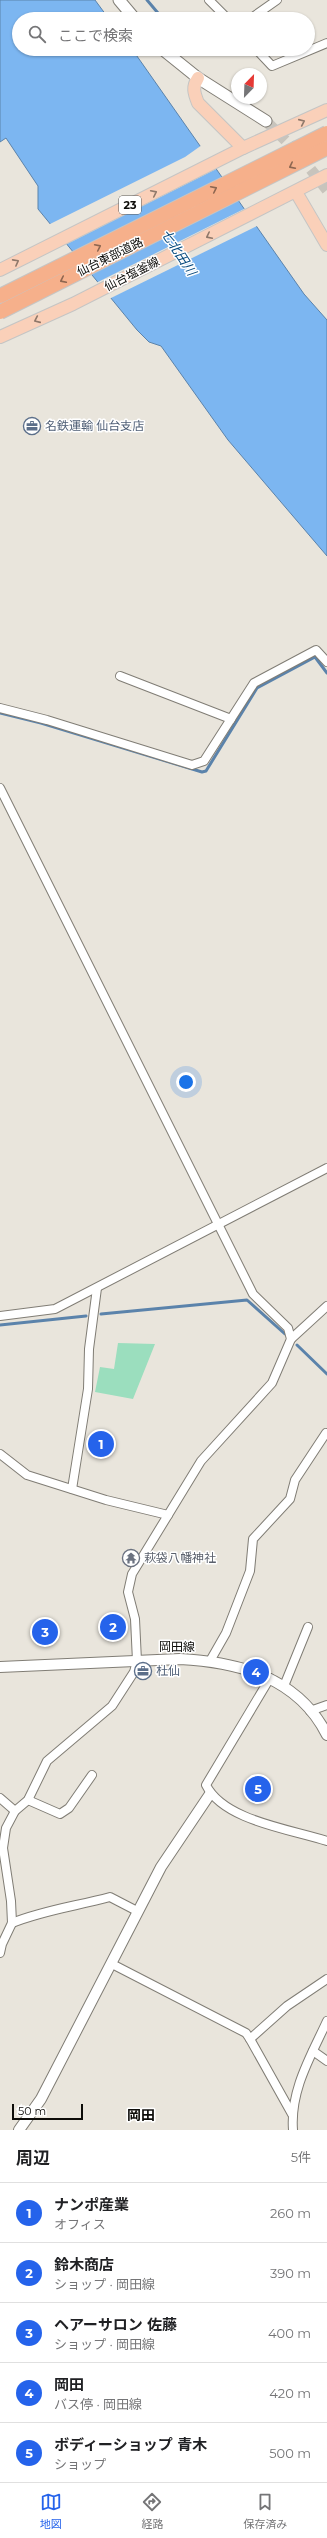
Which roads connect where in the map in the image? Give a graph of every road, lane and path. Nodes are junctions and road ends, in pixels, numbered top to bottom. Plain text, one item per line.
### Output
1 (119, 0) edge
2 (209, 0) edge
3 (277, 0) edge
4 (129, 12) edge
5 (221, 12) edge
6 (260, 12) edge
7 (327, 43) edge
8 (315, 48) edge
9 (171, 56) edge
10 (263, 56) edge
11 (296, 56) edge
12 (198, 78) junction
13 (327, 110) edge
14 (266, 121) tunnel mouth
15 (327, 133) edge
16 (243, 148) junction
17 (327, 148) edge
18 (327, 175) edge
19 (296, 192) junction
20 (327, 246) edge
21 (0, 270) edge
22 (0, 296) edge
23 (0, 312) edge
24 (0, 337) edge
25 (327, 662) edge
26 (120, 676) dead end
27 (0, 708) edge
28 (231, 719) junction
29 (0, 788) edge
30 (327, 1168) edge
31 (219, 1224) junction
32 (97, 1288) junction
33 (327, 1306) edge
34 (0, 1316) edge
35 (291, 1339) junction
36 (326, 1433) dead end
37 (0, 1454) edge
38 (72, 1489) junction
39 (168, 1515) junction
40 (308, 1628) dead end
41 (137, 1661) junction
42 (210, 1661) junction
43 (0, 1667) edge
44 (270, 1678) junction
45 (284, 1686) junction
46 (327, 1705) edge
47 (310, 1711) junction
48 (327, 1734) edge
49 (92, 1775) dead end
50 (210, 1794) junction
51 (0, 1798) edge
52 (28, 1800) junction
53 (15, 1811) junction
54 (327, 1841) edge
55 (137, 1911) junction
56 (12, 1923) junction
57 (0, 1953) edge
58 (112, 1964) junction
59 (327, 1978) edge
60 (327, 2021) edge
61 (250, 2039) junction
62 (313, 2051) junction
63 (327, 2061) edge
64 (292, 2114) junction
65 (19, 2130) edge
66 (293, 2130) edge

1 - 4 main road
2 - 5 street
3 - 6 street
7 - 8 street
9 - 12 main road
10 - 11 street
12 - 14 main road
12 - 16 main road
16 -> 13 main road, 23
22 -> 15 highway, 仙台東部道路, bridge
21 -> 16 main road, 23
17 -> 23 highway, 仙台東部道路, bridge
18 - 19 main road, 仙台塩釜線
19 - 20 main road
19 -> 24 main road, 仙台塩釜線
25 - 28 street
26 - 28 street
27 - 28 street
29 - 31 street
30 - 31 street
31 - 32 street
31 - 35 street
32 - 34 street
32 - 38 street
33 - 35 street
35 - 39 street
36 - 42 street
37 - 38 street
38 - 39 street
39 - 41 street
40 - 45 street
41 - 42 street, 岡田線
41 - 43 street, 岡田線
41 - 52 street
42 - 44 street, 岡田線
44 - 45 street, 岡田線
44 - 50 street
45 - 47 street, 岡田線
46 - 47 street
47 - 48 street, 岡田線
49 - 52 street
50 - 54 street
50 - 55 street
51 - 53 street
52 - 53 street
53 - 56 street
55 - 56 street
55 - 58 street
56 - 57 street
58 - 61 street
58 - 65 street
59 - 61 street
60 - 62 street
61 - 64 street
62 - 63 street
62 - 64 street
64 - 66 street

